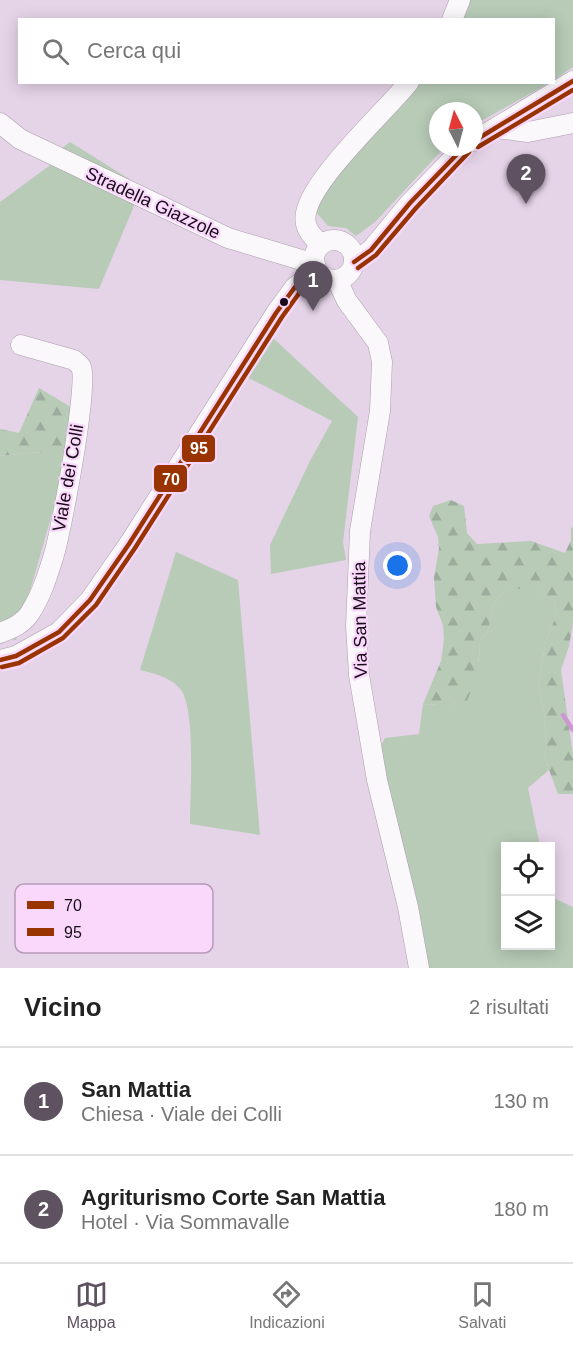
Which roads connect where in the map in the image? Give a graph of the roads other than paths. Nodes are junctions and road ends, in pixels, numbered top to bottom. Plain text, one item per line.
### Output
1 (460, 0) edge
2 (453, 18) edge
3 (573, 81) edge
4 (408, 84) edge
5 (0, 123) edge
6 (573, 123) edge
7 (496, 128) junction
8 (483, 136) edge
9 (455, 156) edge
10 (321, 245) junction
11 (354, 262) junction
12 (316, 268) junction
13 (337, 280) junction
14 (21, 345) dead end
15 (0, 633) edge
16 (0, 660) edge
17 (419, 968) edge

1 - 2 street
3 - 7 street
4 - 10 street
5 - 12 street, Stradella Giazzole
6 - 7 street
7 - 8 street
9 - 11 street
10 - 11 street
10 - 12 street
11 - 13 street
12 - 13 street
12 - 16 street
13 - 17 street, Via San Mattia
14 - 15 street, Viale dei Colli

